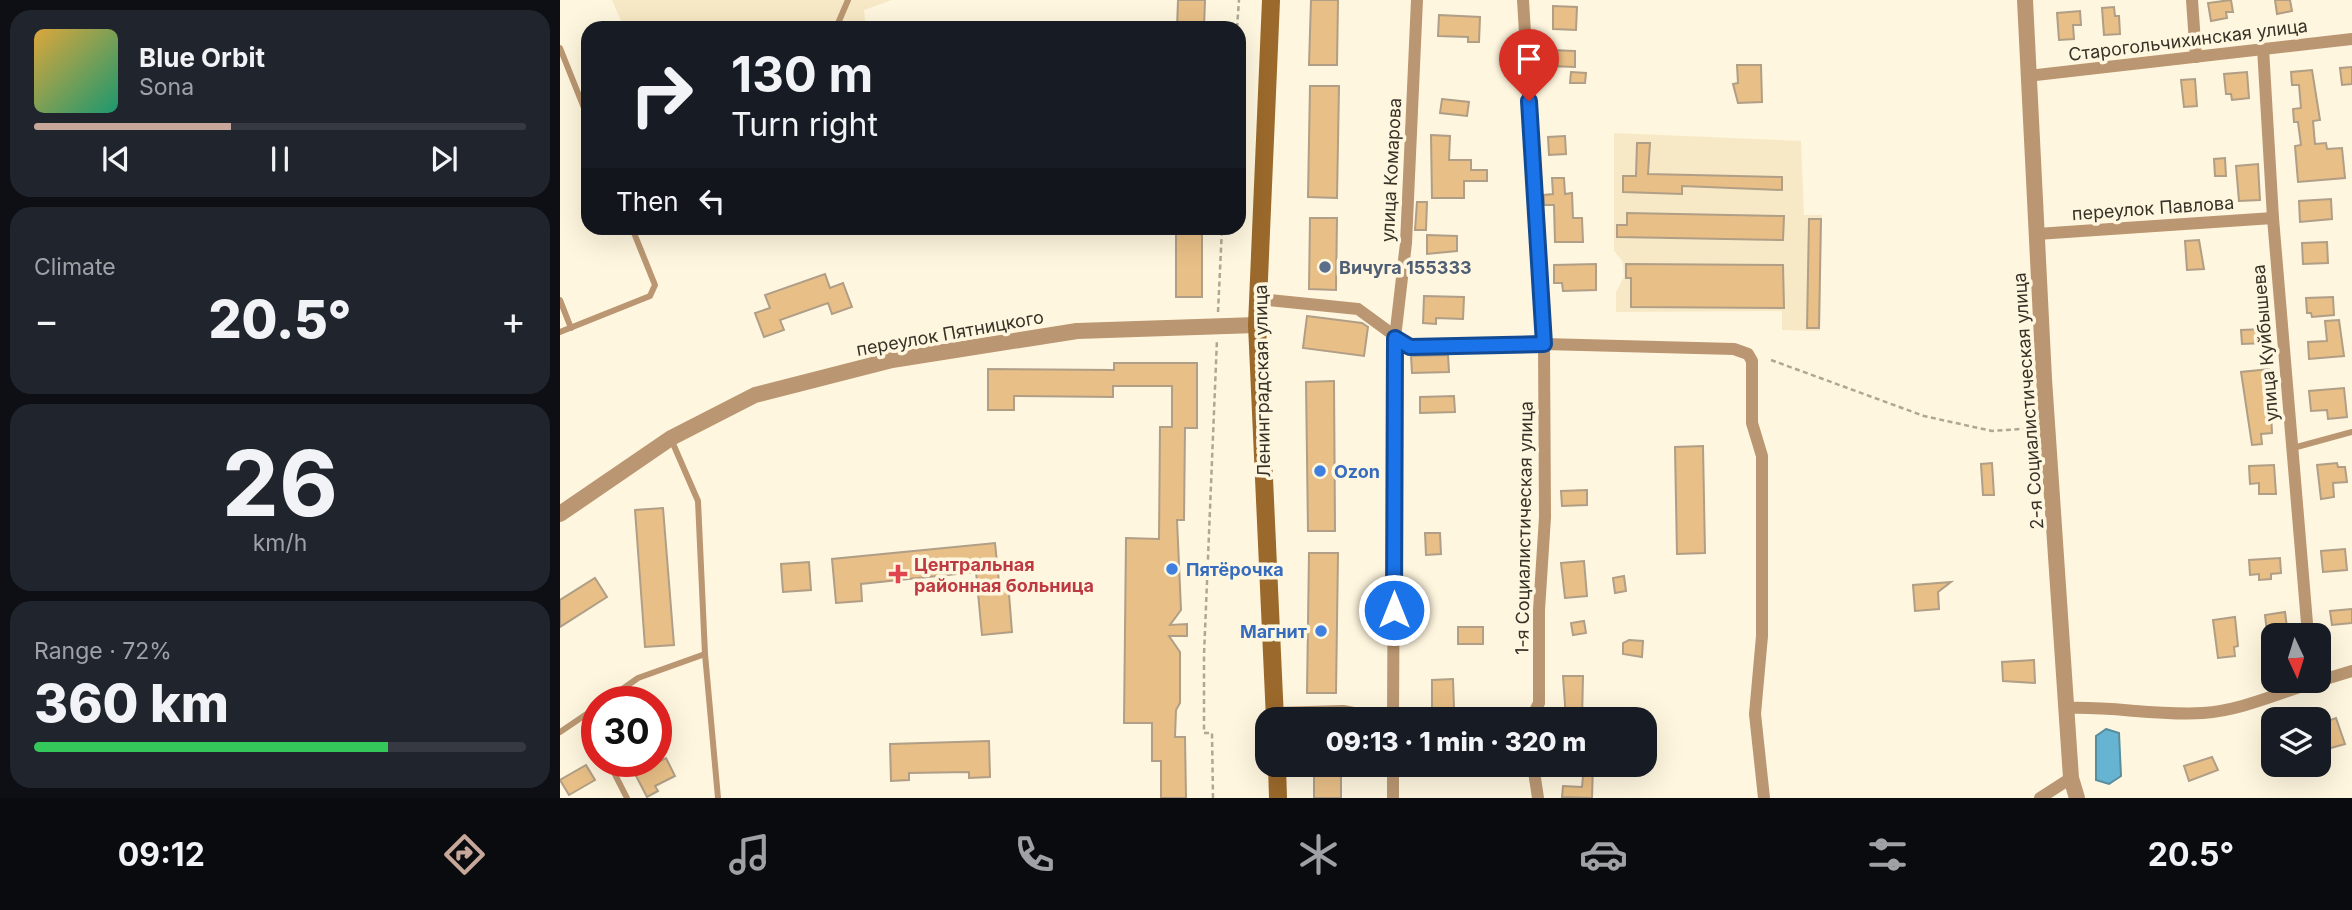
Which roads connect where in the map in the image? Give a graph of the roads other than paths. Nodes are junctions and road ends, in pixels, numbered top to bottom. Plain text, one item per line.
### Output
1 (848, 0) edge
2 (1271, 0) edge
3 (1417, 0) edge
4 (1523, 0) edge
5 (2025, 0) edge
6 (2193, 0) edge
7 (839, 21) edge
8 (2352, 39) edge
9 (560, 48) edge
10 (2263, 48) junction
11 (2196, 57) junction
12 (2027, 76) junction
13 (581, 100) edge
14 (2273, 218) junction
15 (2037, 234) junction
16 (635, 235) edge
17 (1259, 299) junction
18 (560, 300) edge
19 (1257, 325) junction
20 (571, 328) junction
21 (560, 332) edge
22 (1395, 338) junction
23 (1544, 344) junction
24 (2352, 432) edge
25 (671, 438) junction
26 (2291, 448) junction
27 (560, 514) edge
28 (2307, 623) edge
29 (705, 654) junction
30 (2352, 671) edge
31 (2331, 677) edge
32 (627, 686) edge
33 (2284, 693) edge
34 (1275, 707) edge
35 (1393, 707) edge
36 (1537, 707) edge
37 (2067, 709) junction
38 (581, 718) edge
39 (560, 732) edge
40 (616, 777) edge
41 (1277, 777) edge
42 (1393, 777) edge
43 (1535, 777) edge
44 (2071, 778) junction
45 (627, 798) edge
46 (718, 798) edge
47 (1278, 798) edge
48 (1393, 798) edge
49 (1538, 798) edge
50 (1764, 798) edge
51 (2040, 798) edge
52 (2077, 798) edge

1 - 7 lane
2 - 17 main road, Ленинградская улица
3 - 22 street, улица Комарова
4 - 23 street, 1-я Социалистическая улица
5 - 12 street, 2-я Социалистическая улица
6 - 11 street
8 - 10 street, Старогольчихинская улица
9 - 13 lane
10 - 11 street, Старогольчихинская улица
10 - 14 street, улица Куйбышева
11 - 12 street, Старогольчихинская улица
12 - 15 street, 2-я Социалистическая улица
14 - 15 street, переулок Павлова
14 - 26 street, улица Куйбышева
15 - 37 street, 2-я Социалистическая улица
16 - 20 lane
17 - 19 main road, Ленинградская улица
17 - 22 street
18 - 20 lane
19 - 25 street, переулок Пятницкого
19 - 34 main road, Ленинградская улица
20 - 21 lane
22 - 23 street
22 - 35 street, улица Комарова
23 - 36 street, 1-я Социалистическая улица
23 - 50 street
24 - 26 lane
25 - 27 street, переулок Пятницкого
25 - 29 lane
26 - 28 street, улица Куйбышева
29 - 32 lane
29 - 46 lane
30 - 31 street
33 - 37 street
37 - 44 street, 2-я Социалистическая улица
38 - 39 lane
40 - 45 lane
41 - 47 main road
42 - 48 street
43 - 49 street
44 - 51 street
44 - 52 street, 2-я Социалистическая улица

